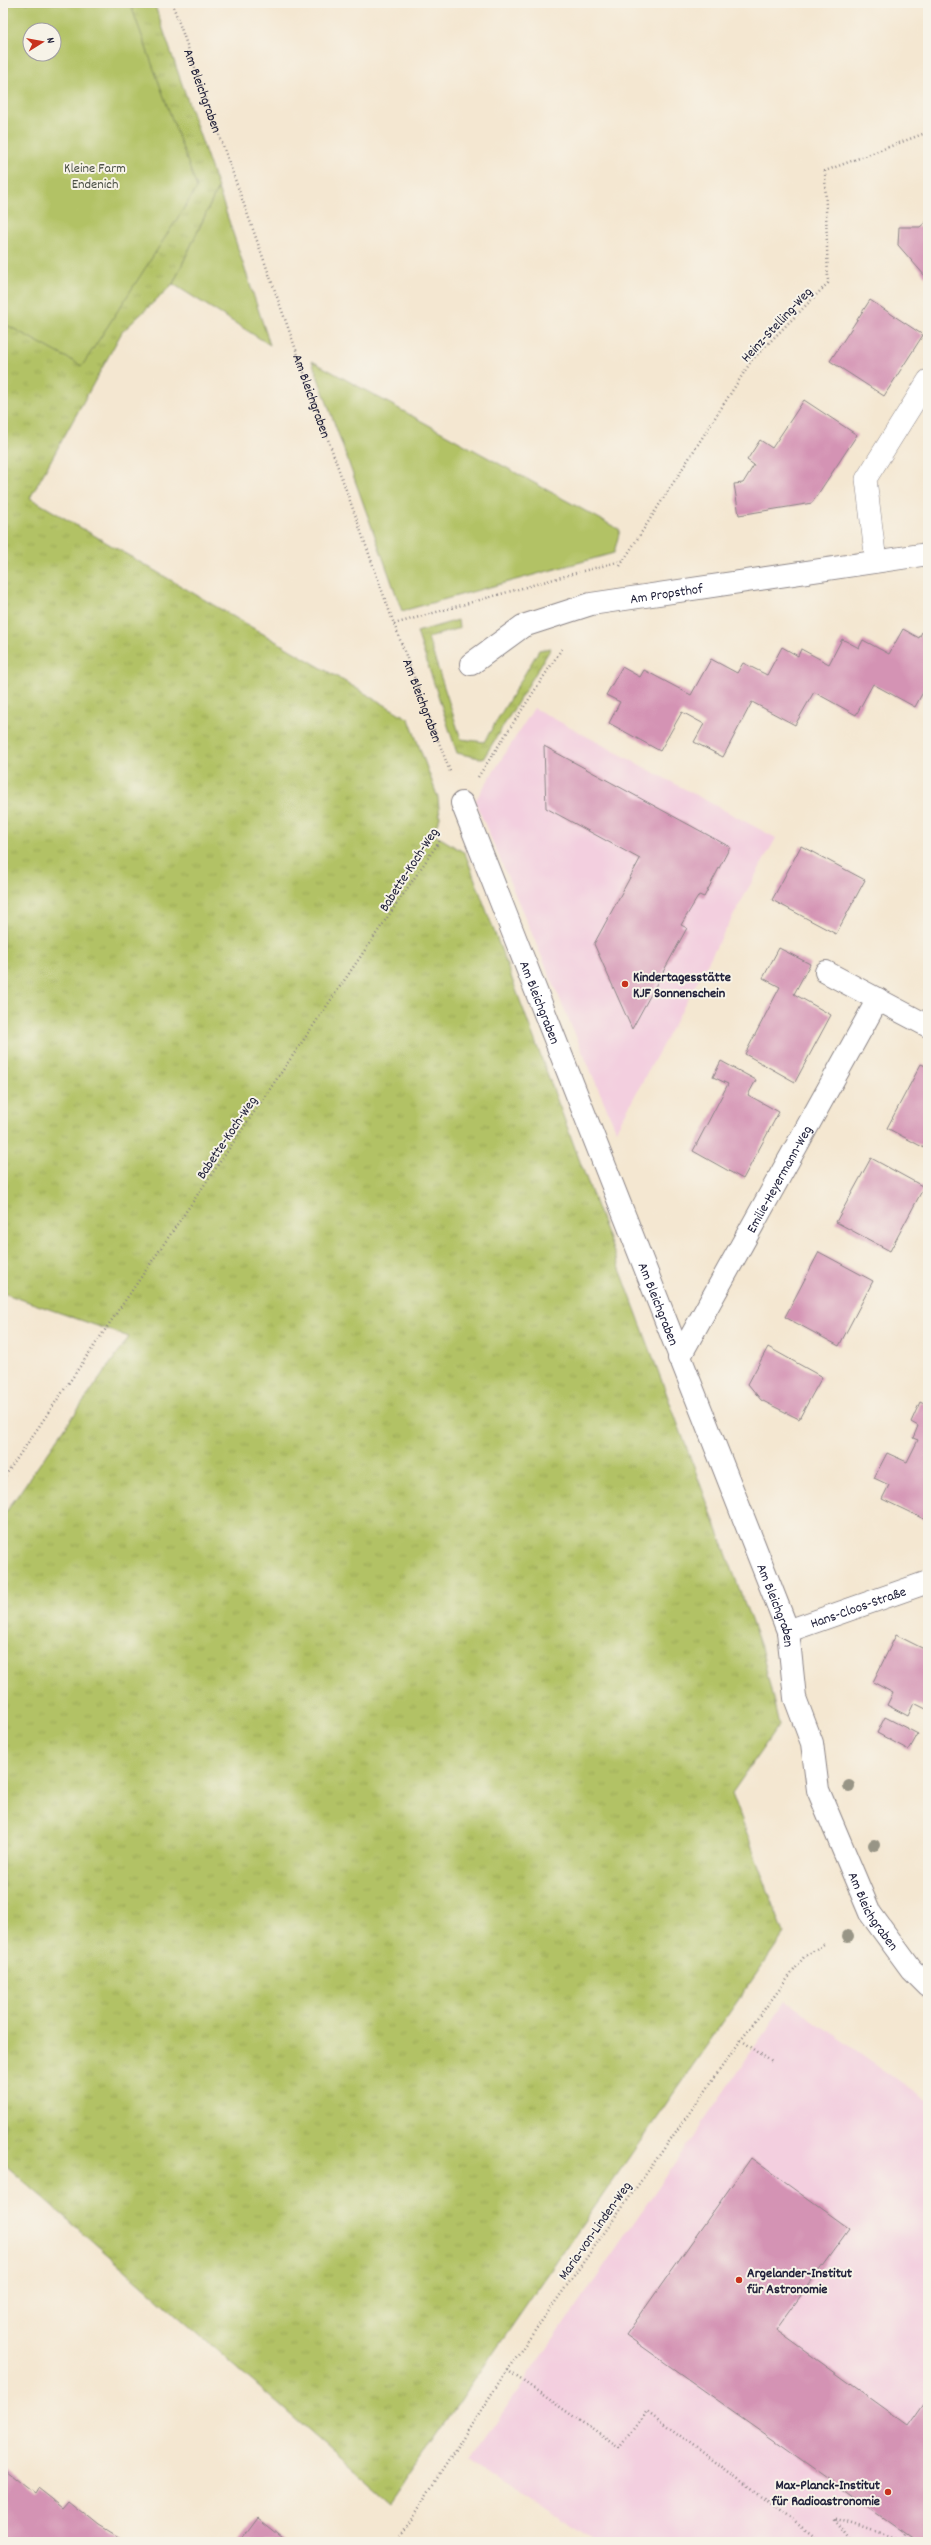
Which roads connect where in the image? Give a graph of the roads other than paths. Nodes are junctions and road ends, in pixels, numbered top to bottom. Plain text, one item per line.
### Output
1 (928, 380) edge
2 (928, 554) edge
3 (876, 562) junction
4 (471, 664) dead end
5 (462, 803) road end
6 (826, 972) dead end
7 (878, 999) junction
8 (928, 1026) edge
9 (680, 1358) junction
10 (928, 1582) edge
11 (788, 1631) junction
12 (928, 1986) edge

1 - 3 lane
2 - 3 street, Am Propsthof
3 - 4 street, Am Propsthof
5 - 9 street, Am Bleichgraben
6 - 7 street
7 - 8 street
7 - 9 street, Emilie-Heyermann-Weg
9 - 11 street, Am Bleichgraben
10 - 11 street, Hans-Cloos-Straße
11 - 12 street, Am Bleichgraben

